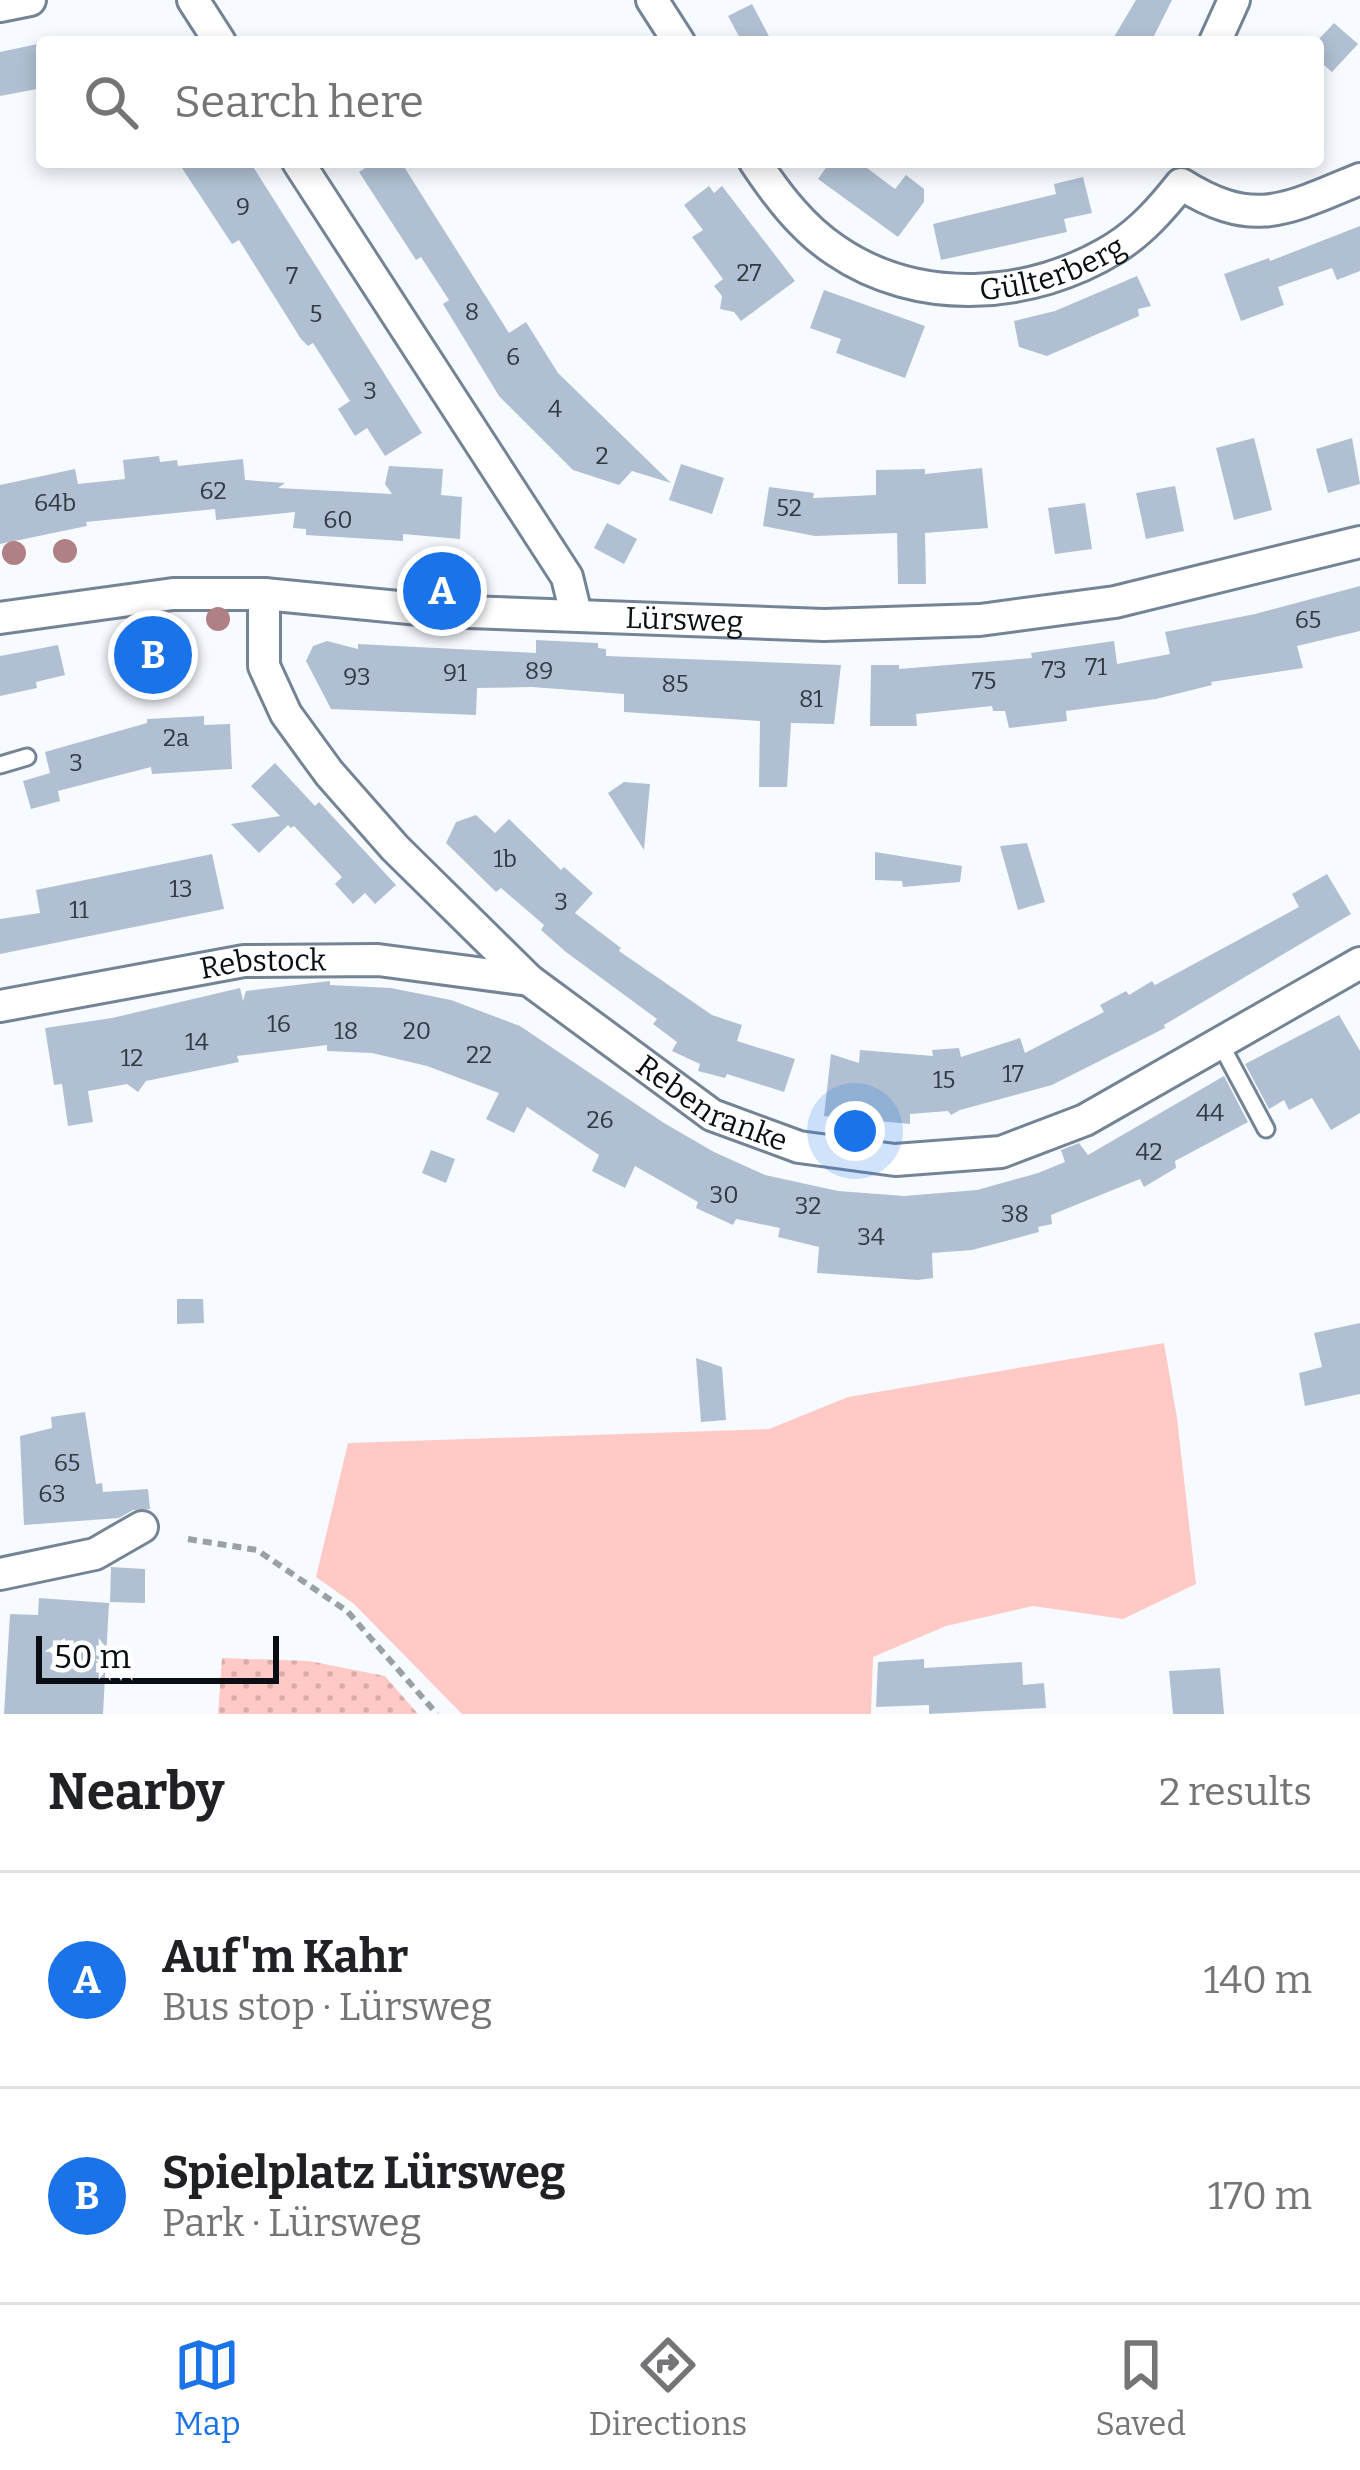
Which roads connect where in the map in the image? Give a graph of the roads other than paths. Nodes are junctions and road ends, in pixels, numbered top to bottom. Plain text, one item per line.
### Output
1 (30, 0) edge
2 (193, 0) edge
3 (652, 0) edge
4 (1234, 0) edge
5 (0, 6) edge
6 (216, 36) edge
7 (675, 36) edge
8 (1218, 36) edge
9 (302, 168) edge
10 (759, 168) edge
11 (1181, 173) edge
12 (1360, 179) edge
13 (1360, 542) edge
14 (264, 595) junction
15 (576, 614) junction
16 (0, 618) edge
17 (27, 757) dead end
18 (0, 766) edge
19 (1360, 963) edge
20 (529, 980) junction
21 (0, 1006) edge
22 (1220, 1043) junction
23 (1266, 1129) dead end
24 (142, 1527) dead end
25 (0, 1574) edge

1 - 5 street
2 - 6 street
3 - 7 street
4 - 8 street
9 - 15 street
10 - 11 street, Gülterberg
11 - 12 street, Gülterberg
13 - 15 street, Lürsweg
14 - 15 street, Lürsweg
14 - 16 street, Lürsweg
14 - 20 street, Rebenranke
17 - 18 lane
19 - 22 street, Rebenranke
20 - 21 street, Rebstock
20 - 22 street, Rebenranke
22 - 23 lane
24 - 25 street

